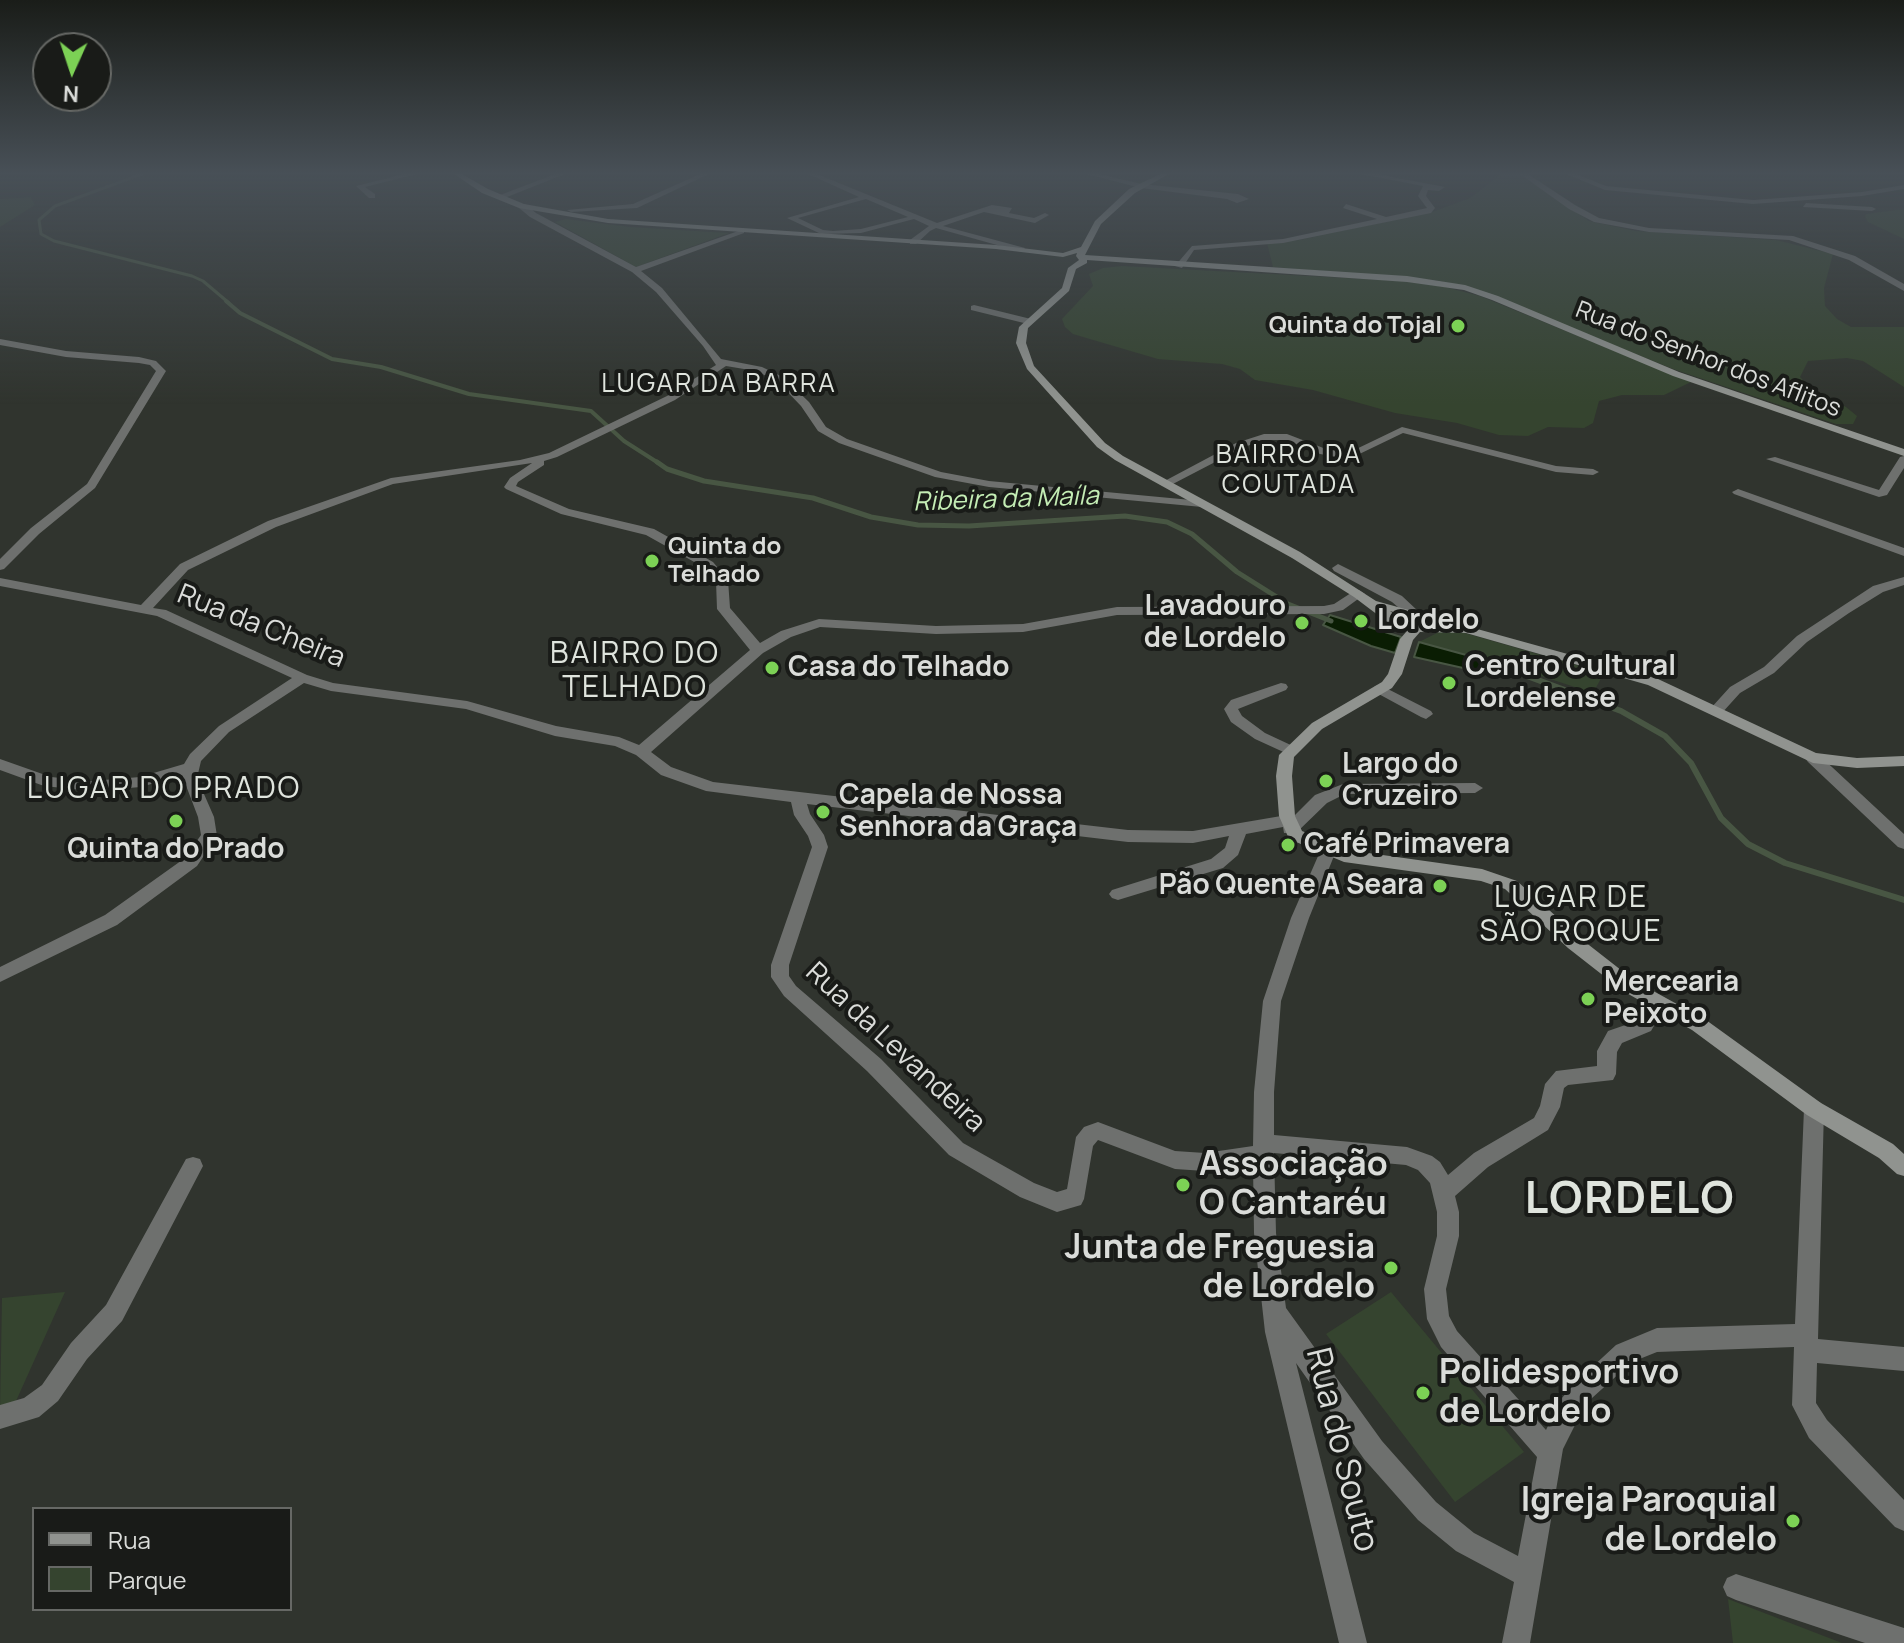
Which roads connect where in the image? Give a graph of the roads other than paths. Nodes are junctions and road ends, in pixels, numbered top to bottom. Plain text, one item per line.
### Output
1 (603, 251) edge
2 (688, 251) edge
3 (1025, 251) edge
4 (1084, 251) edge
5 (1190, 251) edge
6 (1830, 251) edge
7 (1061, 258) junction
8 (1080, 258) junction
9 (1179, 266) junction
10 (635, 270) junction
11 (1069, 279) junction
12 (1904, 288) edge
13 (974, 308) dead end
14 (1028, 321) junction
15 (0, 342) edge
16 (720, 362) junction
17 (553, 455) junction
18 (1904, 456) edge
19 (1771, 459) dead end
20 (1593, 472) dead end
21 (1165, 484) junction
22 (1738, 492) dead end
23 (1202, 504) junction
24 (1904, 552) edge
25 (0, 566) edge
26 (1338, 568) dead end
27 (1904, 581) edge
28 (0, 582) edge
29 (1359, 594) junction
30 (145, 609) junction
31 (1411, 623) junction
32 (758, 650) junction
33 (302, 678) junction
34 (1281, 687) dead end
35 (1380, 689) junction
36 (1716, 711) junction
37 (1426, 714) dead end
38 (1290, 750) junction
39 (641, 752) junction
40 (1813, 758) junction
41 (1904, 761) edge
42 (0, 764) edge
43 (190, 767) junction
44 (1475, 788) dead end
45 (798, 798) junction
46 (1289, 825) junction
47 (1240, 829) junction
48 (1904, 843) edge
49 (1328, 851) junction
50 (1118, 894) dead end
51 (0, 975) edge
52 (1658, 1003) junction
53 (1814, 1109) junction
54 (1263, 1149) junction
55 (193, 1166) dead end
56 (1904, 1167) edge
57 (1444, 1192) junction
58 (1274, 1312) junction
59 (1806, 1343) junction
60 (1904, 1359) edge
61 (0, 1417) edge
62 (1550, 1453) junction
63 (1904, 1518) edge
64 (1528, 1575) junction
65 (1736, 1587) dead end
66 (1904, 1642) edge
67 (1353, 1643) edge
68 (1516, 1643) edge

1 - 10 street
2 - 10 street
3 - 7 main road
4 - 8 main road
5 - 9 street
6 - 12 street
7 - 8 main road
7 - 8 main road
7 - 11 main road
8 - 9 main road, Rua do Senhor dos Aflitos
8 - 11 main road
9 - 18 main road, Rua do Senhor dos Aflitos
10 - 16 street
11 - 14 main road
13 - 14 street
14 - 21 main road
15 - 25 street
16 - 17 street
16 - 23 street
17 - 30 street
17 - 32 street
18 - 19 street
20 - 21 street
21 - 23 main road
22 - 24 street
23 - 29 main road
26 - 31 street
27 - 36 street
28 - 30 street, Rua da Cheira
29 - 31 main road
29 - 32 street
30 - 33 street, Rua da Cheira
31 - 35 main road
31 - 36 main road
32 - 39 street
33 - 39 street, Rua da Cheira
33 - 43 street
34 - 38 street
35 - 37 street
35 - 38 main road
36 - 40 main road
38 - 46 main road
39 - 45 street, Rua da Cheira
40 - 41 main road
40 - 48 street
42 - 43 street
43 - 51 street
44 - 46 street
45 - 47 street, Rua da Cheira
45 - 54 street, Rua da Levandeira
46 - 47 street, Rua da Cheira
46 - 49 main road
47 - 50 street
49 - 52 main road
49 - 54 street, Rua do Souto
52 - 53 main road
52 - 57 street
53 - 56 main road
53 - 59 street
54 - 57 street
54 - 58 street, Rua do Souto
55 - 61 street
57 - 62 street
58 - 64 street
58 - 67 street, Rua do Souto
59 - 60 street
59 - 62 street
59 - 63 street
62 - 64 street
64 - 68 street
65 - 66 street

